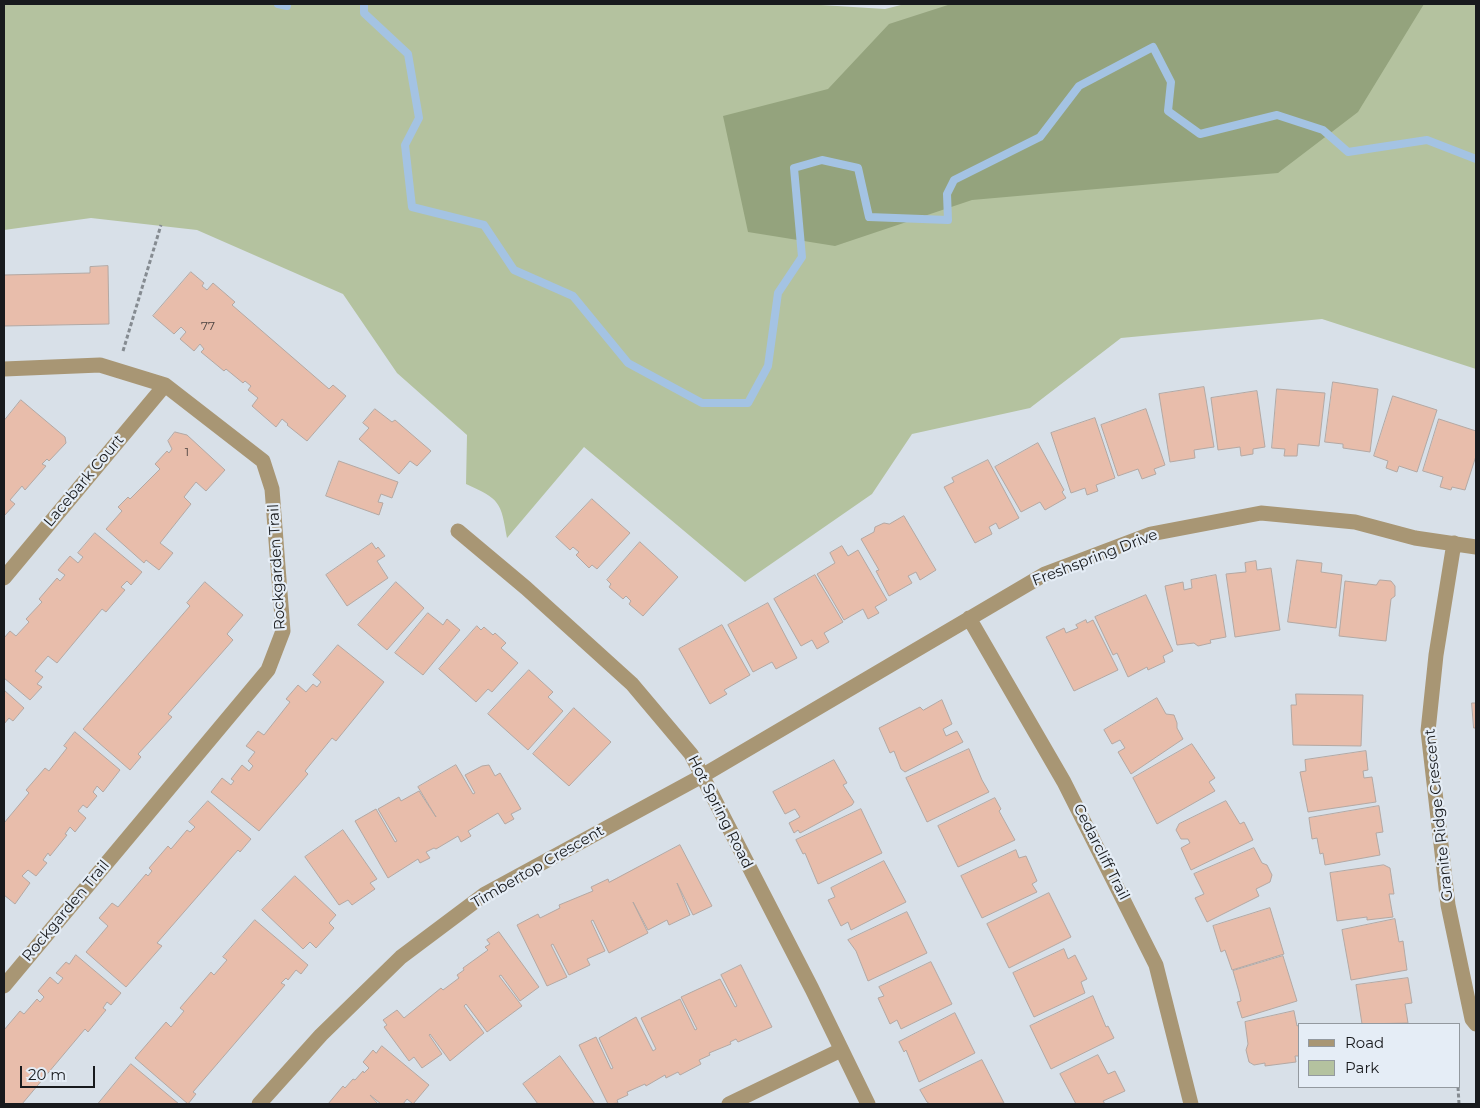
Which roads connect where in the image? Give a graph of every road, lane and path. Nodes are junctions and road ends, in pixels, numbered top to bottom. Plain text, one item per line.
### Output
1 (161, 225) dead end
2 (4, 369) edge
3 (117, 370) junction
4 (165, 385) junction
5 (458, 532) dead end
6 (1454, 543) junction
7 (1476, 547) edge
8 (4, 578) edge
9 (969, 618) junction
10 (702, 776) junction
11 (4, 986) edge
12 (1476, 1024) edge
13 (842, 1050) junction
14 (1458, 1088) edge
15 (259, 1104) edge
16 (729, 1104) edge
17 (868, 1104) edge
18 (1191, 1104) edge
19 (1459, 1104) edge

1 - 3 path
2 - 3 street, Rockgarden Trail
3 - 4 street, Rockgarden Trail
4 - 8 street, Lacebark Court
4 - 11 street, Rockgarden Trail
5 - 10 street, Hot Spring Road
6 - 7 street, Freshspring Drive
6 - 9 street, Freshspring Drive
6 - 12 street, Granite Ridge Crescent
9 - 10 street, Freshspring Drive
9 - 18 street, Cedarcliff Trail
10 - 13 street, Hot Spring Road
10 - 15 street, Timbertop Crescent
13 - 16 street
13 - 17 street, Hot Spring Road
14 - 19 path

